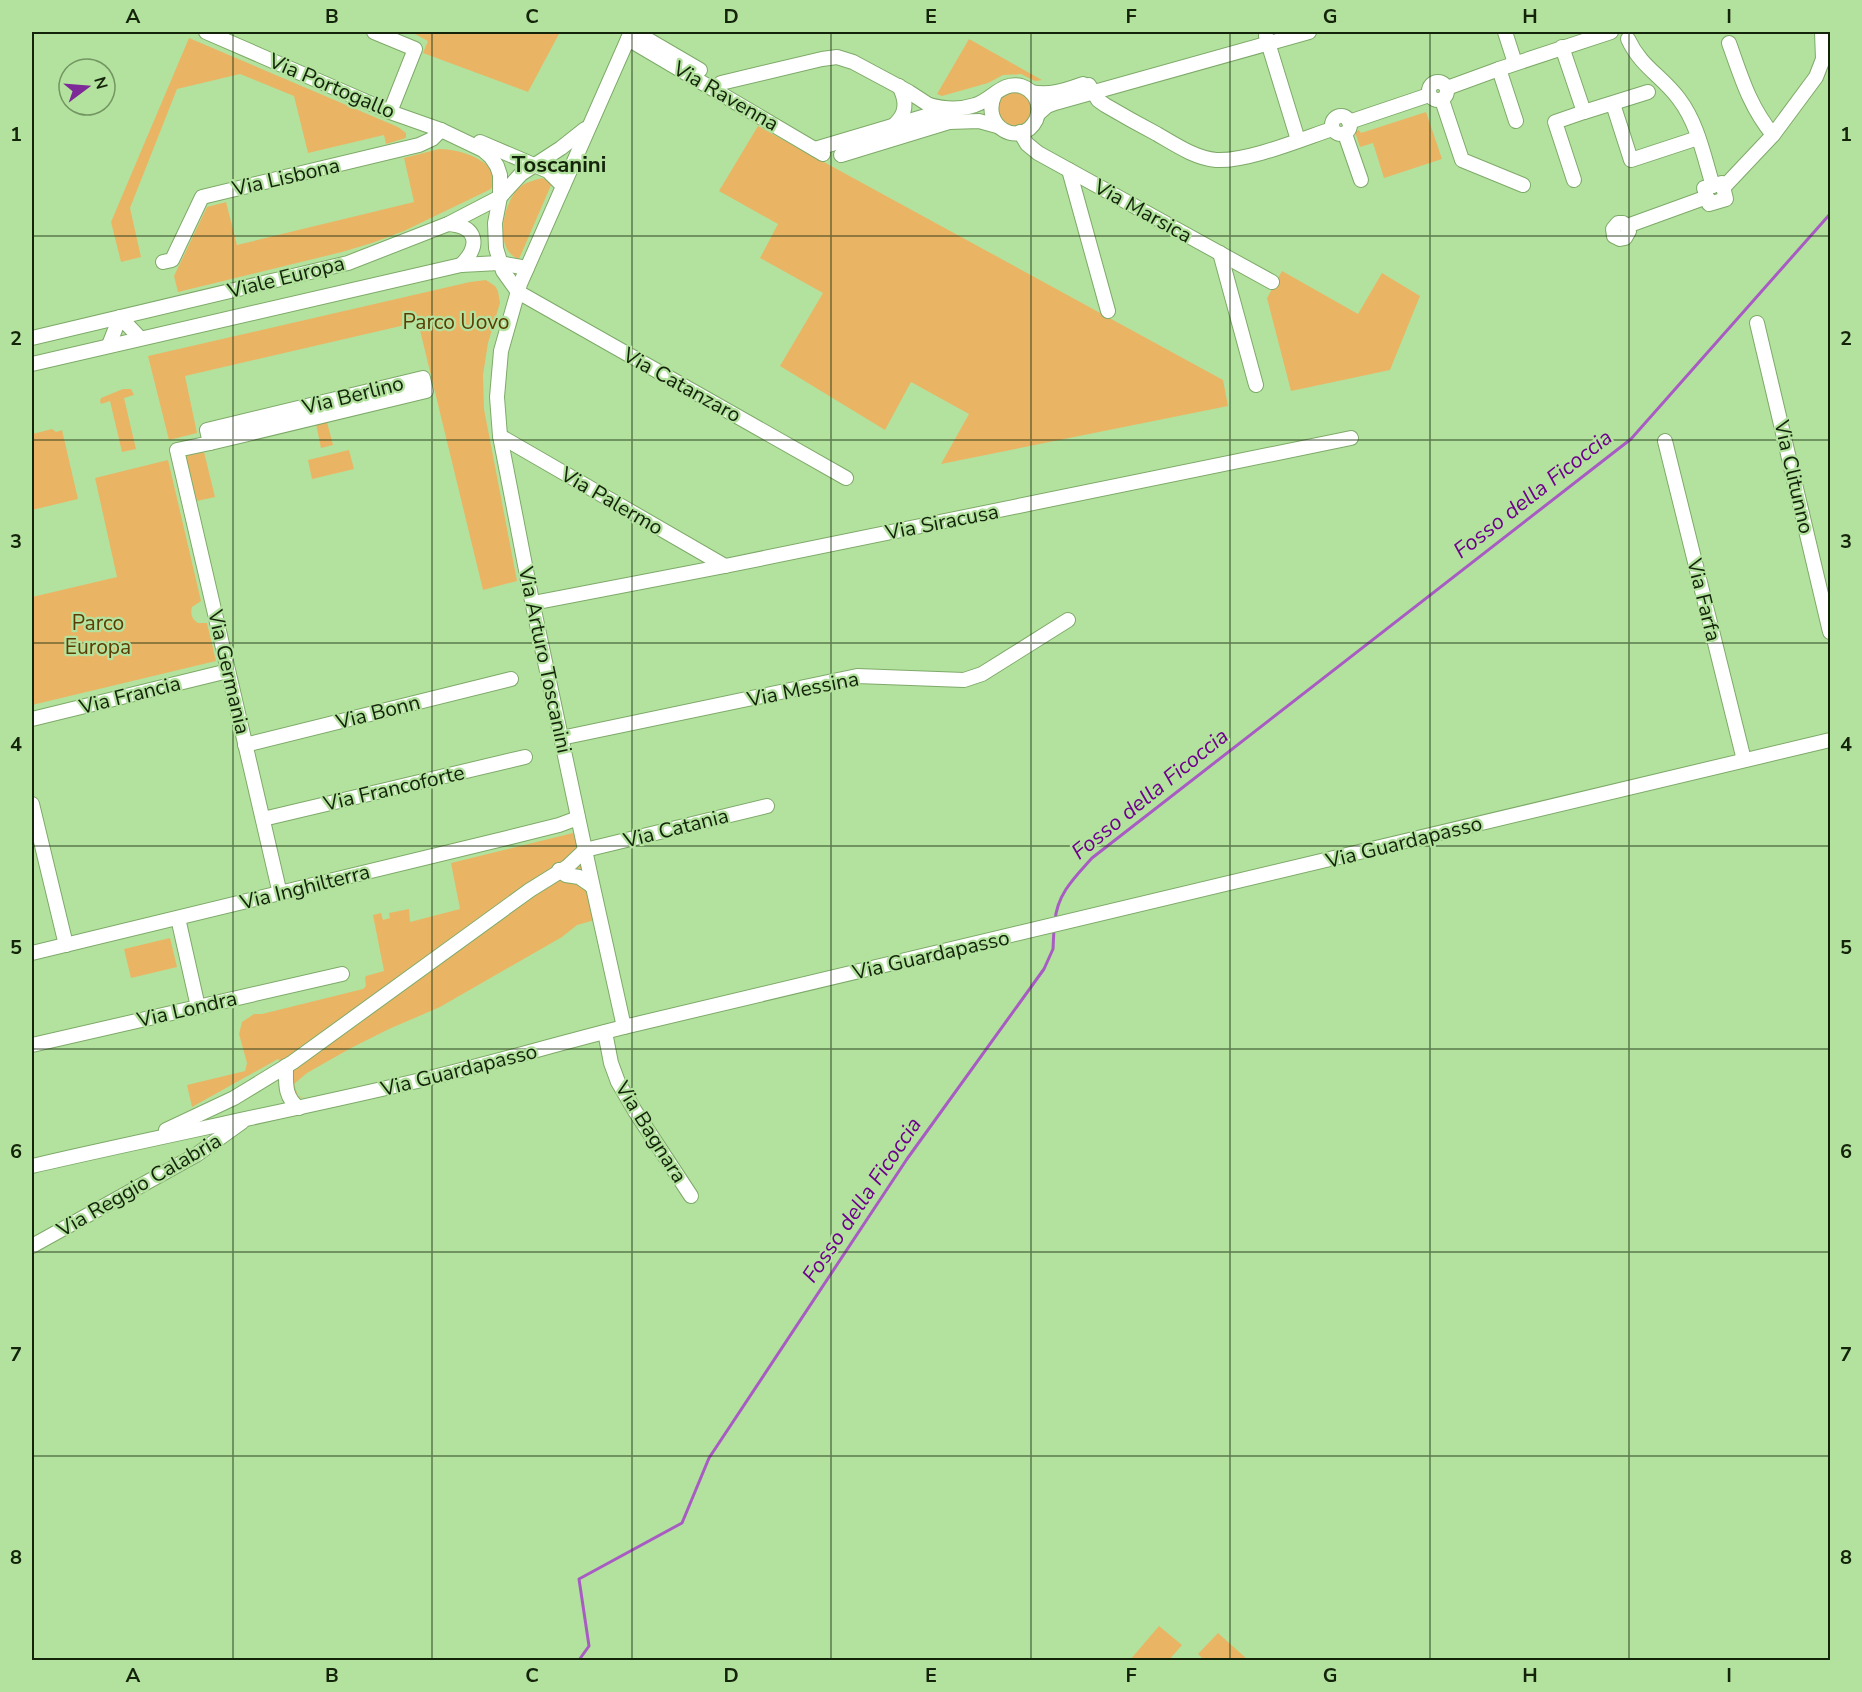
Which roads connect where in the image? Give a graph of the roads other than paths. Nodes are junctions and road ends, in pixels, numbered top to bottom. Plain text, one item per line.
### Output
1 (206, 32) edge
2 (374, 32) edge
3 (1309, 32) edge
4 (1505, 32) edge
5 (1612, 32) edge
6 (1822, 32) edge
7 (631, 34) edge
8 (1631, 35) edge
9 (1270, 37) edge
10 (1729, 43) dead end
11 (1562, 47) junction
12 (1515, 63) junction
13 (1499, 69) junction
14 (721, 83) junction
15 (899, 86) junction
16 (1091, 87) junction
17 (1031, 92) junction
18 (1648, 92) dead end
19 (995, 94) junction
20 (1439, 94) junction
21 (1612, 104) junction
22 (933, 109) junction
23 (390, 112) junction
24 (1584, 112) junction
25 (1038, 114) junction
26 (1516, 121) dead end
27 (949, 122) junction
28 (894, 125) junction
29 (589, 126) junction
30 (997, 126) junction
31 (1342, 128) junction
32 (798, 129) dead end
33 (441, 130) junction
34 (1020, 132) junction
35 (1773, 135) junction
36 (458, 138) junction
37 (1698, 138) junction
38 (1298, 140) junction
39 (859, 143) junction
40 (841, 155) dead end
41 (534, 165) junction
42 (1069, 170) junction
43 (1361, 180) dead end
44 (1574, 180) dead end
45 (1523, 185) dead end
46 (563, 186) junction
47 (1714, 190) junction
48 (500, 196) junction
49 (448, 224) junction
50 (1627, 226) dead end
51 (1220, 253) junction
52 (163, 262) dead end
53 (500, 263) junction
54 (461, 265) junction
55 (527, 268) junction
56 (1272, 282) dead end
57 (518, 292) junction
58 (1108, 311) dead end
59 (120, 316) junction
60 (1757, 323) dead end
61 (32, 338) edge
62 (140, 338) junction
63 (109, 345) junction
64 (32, 364) edge
65 (1257, 385) dead end
66 (500, 436) junction
67 (1351, 438) dead end
68 (1665, 441) dead end
69 (210, 443) junction
70 (177, 450) joint
71 (846, 478) dead end
72 (725, 566) junction
73 (533, 603) junction
74 (1068, 620) dead end
75 (1830, 632) edge
76 (228, 671) junction
77 (511, 679) dead end
78 (32, 719) edge
79 (561, 738) junction
80 (1830, 740) edge
81 (246, 745) junction
82 (525, 757) dead end
83 (1744, 760) junction
84 (32, 804) edge
85 (767, 806) dead end
86 (578, 818) junction
87 (263, 819) junction
88 (585, 850) junction
89 (559, 870) junction
90 (592, 886) junction
91 (280, 894) junction
92 (178, 918) junction
93 (66, 945) junction
94 (32, 953) edge
95 (342, 974) dead end
96 (198, 1007) junction
97 (624, 1028) junction
98 (604, 1032) junction
99 (32, 1045) edge
100 (286, 1066) junction
101 (228, 1101) junction
102 (299, 1108) junction
103 (245, 1120) junction
104 (148, 1139) junction
105 (32, 1166) edge
106 (692, 1196) dead end
107 (32, 1246) edge

1 - 23 street, Via Portogallo
2 - 23 street
3 - 9 street
4 - 12 street
5 - 8 street
5 - 11 street
6 - 35 street
7 - 14 street
7 - 29 street, Via Arturo Toscanini
7 - 39 street, Via Ravenna
8 - 37 street
9 - 16 street
9 - 38 street
10 - 35 street
11 - 12 street
11 - 24 street
12 - 13 street
13 - 20 street
13 - 26 street
14 - 15 street
14 - 32 street
15 - 22 street
15 - 28 street
16 - 17 street
16 - 25 street
16 - 38 street
17 - 19 street
17 - 25 street
18 - 21 street
19 - 22 street
19 - 30 street
20 - 31 street
20 - 45 street
21 - 24 street
21 - 37 street
22 - 27 street
22 - 28 street
23 - 33 street, Via Portogallo
24 - 44 street
25 - 34 street
27 - 30 street
27 - 39 street
28 - 39 street
29 - 41 street, Via Arturo Toscanini
29 - 46 street, Via Arturo Toscanini
30 - 34 street
31 - 38 street
31 - 43 street
33 - 36 street, Via Portogallo
33 - 52 street, Via Lisbona
34 - 42 street, Via Marsica
35 - 47 street
36 - 41 street, Via Portogallo
36 - 48 street, Via Portogallo
37 - 47 street
39 - 40 street
41 - 46 street
41 - 48 street, Via Arturo Toscanini
42 - 51 street, Via Marsica
42 - 58 street
46 - 55 street, Via Arturo Toscanini
47 - 50 street
48 - 49 street, Viale Europa
48 - 53 street
49 - 54 street
49 - 59 street, Viale Europa
51 - 56 street, Via Marsica
51 - 65 street
53 - 54 street, Viale Europa
53 - 55 street
53 - 57 street
54 - 62 street, Viale Europa
55 - 57 street, Via Arturo Toscanini
57 - 66 street, Via Arturo Toscanini
57 - 71 street, Via Catanzaro
59 - 61 street, Viale Europa
59 - 62 street
59 - 63 street
60 - 75 street, Via Clitunno
62 - 63 street, Viale Europa
63 - 64 street, Viale Europa
66 - 72 street, Via Palermo
66 - 73 street, Via Arturo Toscanini
67 - 72 street, Via Siracusa
68 - 83 street, Via Farfa
69 - 69 street, Via Berlino
69 - 70 street, Via Berlino
70 - 76 street, Via Germania
72 - 73 street, Via Siracusa
73 - 79 street, Via Arturo Toscanini
74 - 79 street, Via Messina
76 - 78 street, Via Francia
76 - 81 street, Via Germania
77 - 81 street, Via Bonn
79 - 86 street, Via Arturo Toscanini
80 - 83 street, Via Guardapasso
81 - 87 street, Via Germania
82 - 87 street, Via Francoforte
83 - 97 street, Via Guardapasso
84 - 93 street
85 - 88 street, Via Catania
86 - 88 street, Via Arturo Toscanini
86 - 91 street, Via Inghilterra
87 - 91 street, Via Germania
88 - 89 street
88 - 90 street, Via Arturo Toscanini
89 - 90 street
89 - 100 street
90 - 97 street, Via Arturo Toscanini
91 - 92 street, Via Inghilterra
92 - 93 street, Via Inghilterra
92 - 96 street
93 - 94 street, Via Inghilterra
95 - 96 street, Via Londra
96 - 99 street, Via Londra
97 - 98 street, Via Guardapasso
98 - 102 street, Via Guardapasso
98 - 106 street, Via Bagnara
100 - 101 street
100 - 102 street
101 - 103 street
101 - 104 street
102 - 103 street, Via Guardapasso
103 - 104 street, Via Guardapasso
103 - 107 street, Via Reggio Calabria
104 - 105 street, Via Guardapasso

